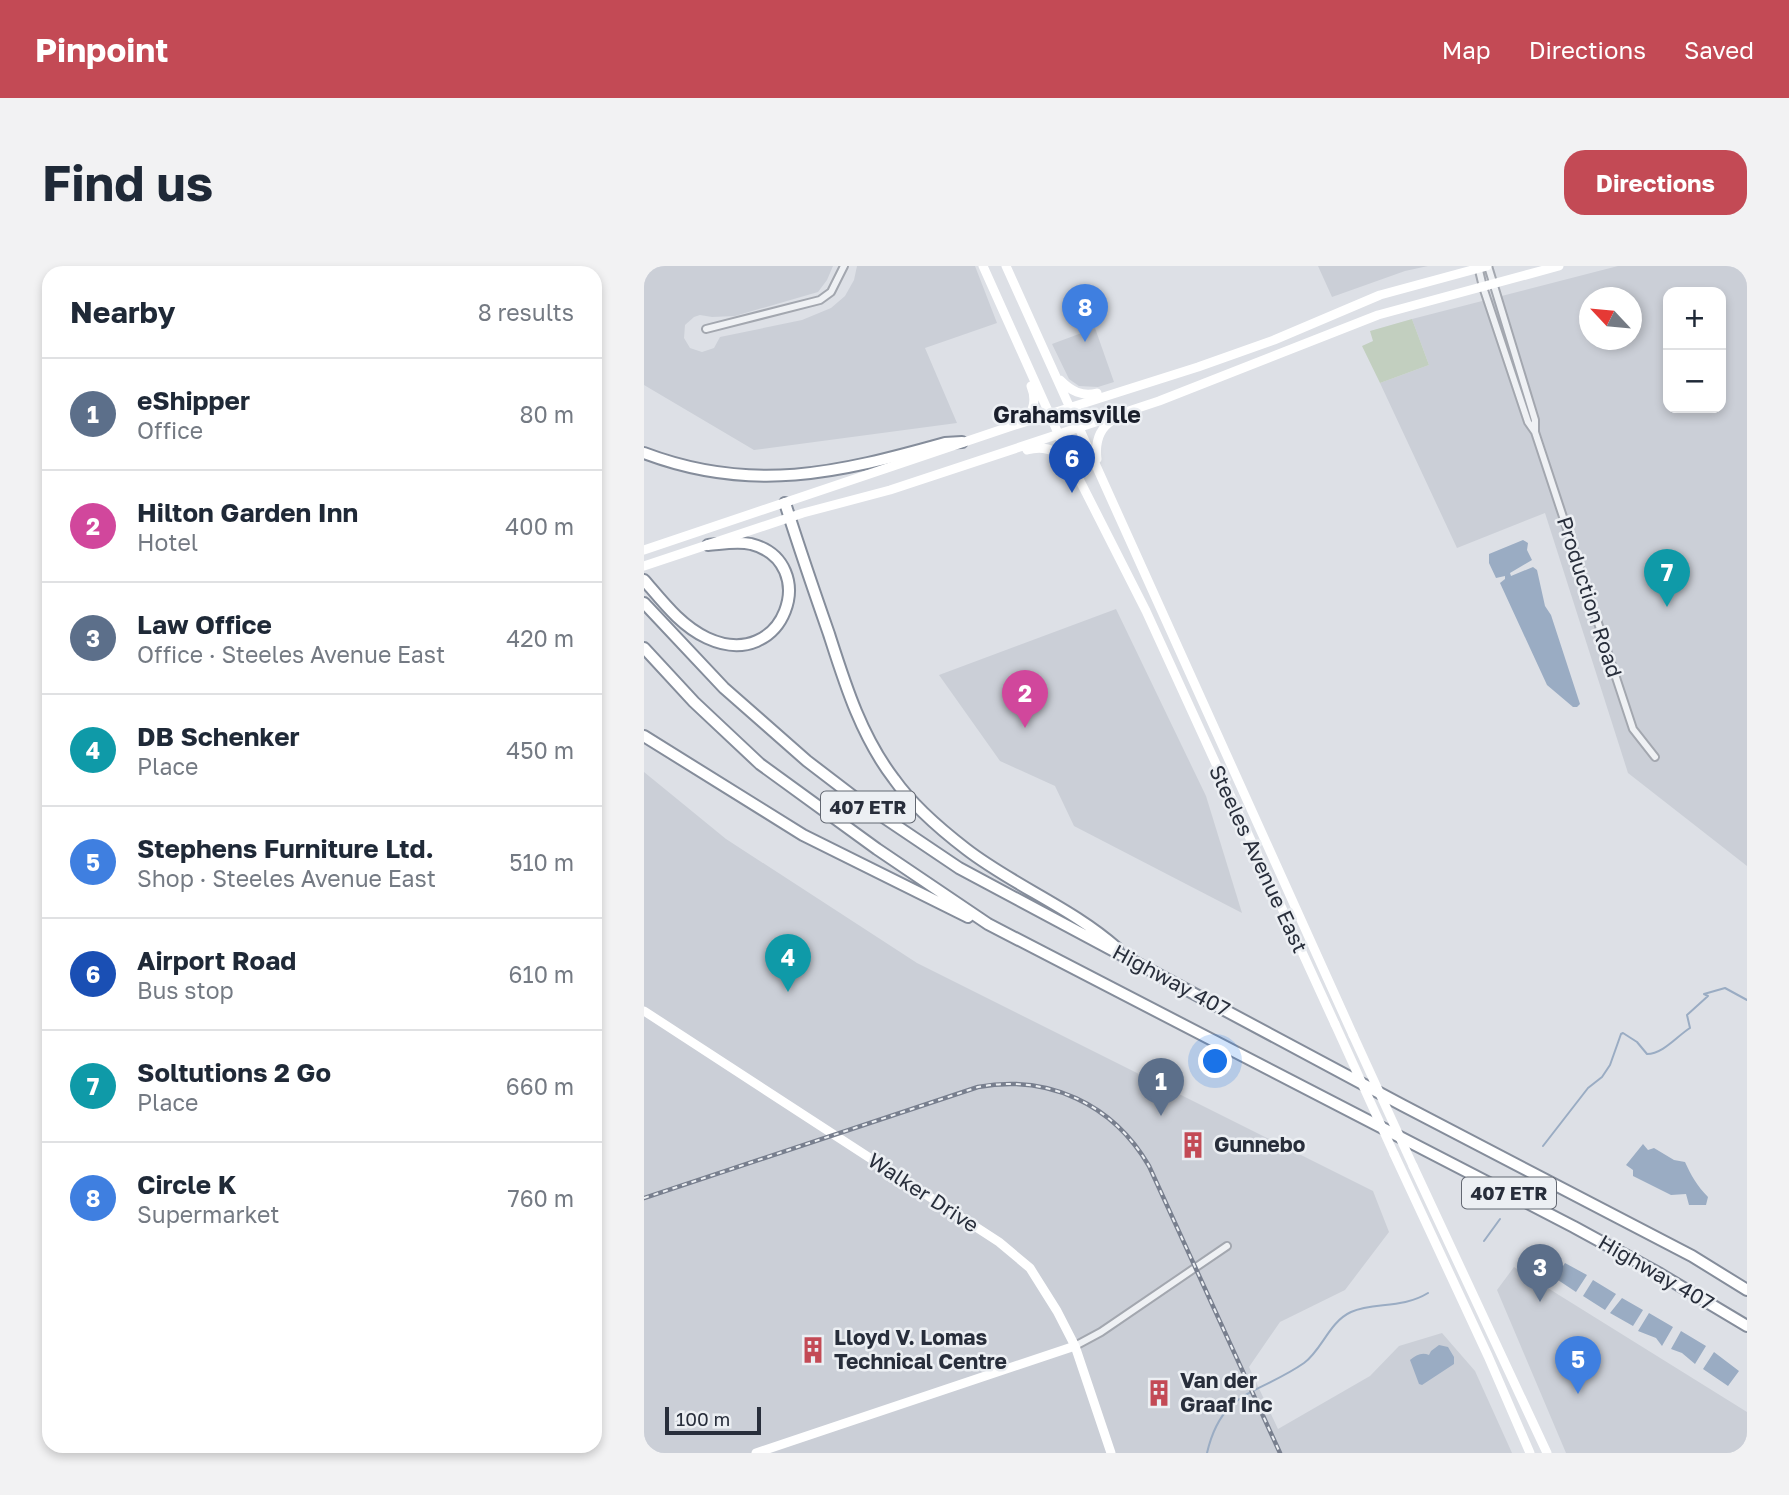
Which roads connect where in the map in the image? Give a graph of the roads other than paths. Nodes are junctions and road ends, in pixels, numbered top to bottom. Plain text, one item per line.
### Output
1 (844, 266) edge
2 (983, 266) edge
3 (1006, 266) edge
4 (1559, 266) edge
5 (1483, 267) edge
6 (1488, 286) junction
7 (706, 329) dead end
8 (1028, 367) junction
9 (1055, 373) junction
10 (1123, 390) junction
11 (1070, 407) junction
12 (1127, 412) junction
13 (1049, 413) junction
14 (1009, 426) junction
15 (1079, 427) junction
16 (1058, 434) junction
17 (962, 442) junction
18 (644, 453) edge
19 (990, 457) junction
20 (1098, 468) junction
21 (1075, 471) junction
22 (785, 503) junction
23 (789, 518) junction
24 (708, 545) junction
25 (644, 550) edge
26 (645, 566) edge
27 (644, 580) edge
28 (644, 603) edge
29 (644, 648) edge
30 (644, 736) edge
31 (1655, 757) dead end
32 (988, 923) junction
33 (1130, 959) junction
34 (644, 1011) edge
35 (1227, 1246) dead end
36 (1747, 1290) edge
37 (1747, 1326) edge
38 (1075, 1346) junction
39 (756, 1453) edge
40 (1111, 1453) edge
41 (1531, 1453) edge
42 (1547, 1453) edge

1 - 7 street
2 - 8 main road, Steeles Avenue East
3 - 9 main road, Steeles Avenue East
4 - 6 main road
5 - 6 street, Production Road
5 - 10 main road
6 - 12 main road
6 - 31 street, Production Road
8 - 13 main road, Steeles Avenue East
8 - 14 main road
9 - 10 main road
9 - 11 main road, Steeles Avenue East
10 - 11 main road
11 - 13 main road
11 - 15 main road, Steeles Avenue East
12 - 15 main road
12 - 20 main road
13 - 14 main road
13 - 16 main road, Steeles Avenue East
14 - 17 main road
15 - 16 main road
15 - 20 main road, Steeles Avenue East
16 - 19 main road
16 - 21 main road, Steeles Avenue East
17 - 18 highway
17 - 22 main road
19 - 21 main road
19 - 23 main road
20 - 42 main road, Steeles Avenue East, bridge
21 - 41 main road, Steeles Avenue East, bridge
22 - 23 highway
22 - 25 main road
23 - 24 main road
23 - 33 highway
24 - 26 main road
24 - 27 highway
28 - 33 highway, Highway 407 / 407 ETR
29 - 32 highway, Highway 407 / 407 ETR
30 - 32 highway
32 - 37 highway, Highway 407 / 407 ETR
33 - 36 highway, Highway 407 / 407 ETR
34 - 38 main road, Walker Drive
35 - 38 street
38 - 39 main road
38 - 40 main road, Walker Drive

